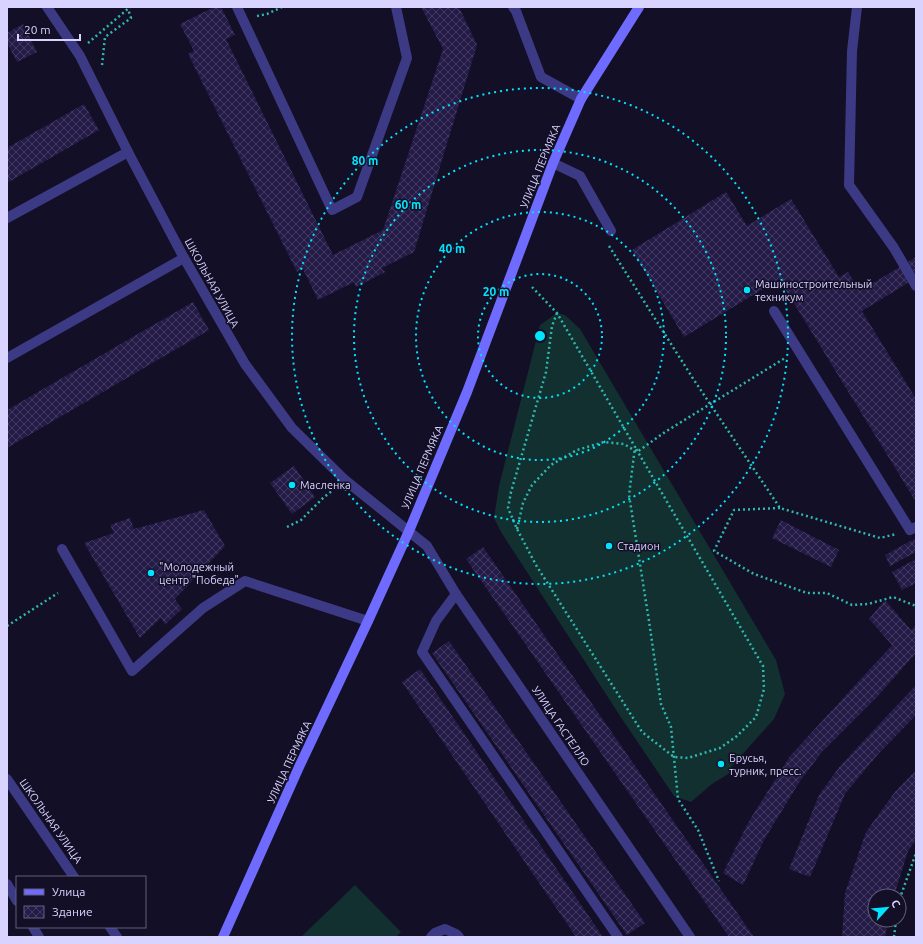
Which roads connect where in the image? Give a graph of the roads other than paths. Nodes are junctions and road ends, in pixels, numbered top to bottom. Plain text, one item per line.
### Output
1 (47, 7) edge
2 (237, 7) edge
3 (396, 7) edge
4 (513, 7) edge
5 (639, 7) edge
6 (857, 7) edge
7 (581, 98) junction
8 (128, 152) junction
9 (553, 164) junction
10 (7, 218) edge
11 (611, 231) dead end
12 (184, 258) junction
13 (916, 286) edge
14 (774, 311) dead end
15 (7, 358) edge
16 (913, 529) edge
17 (409, 531) junction
18 (62, 549) dead end
19 (456, 594) junction
20 (368, 621) junction
21 (7, 779) edge
22 (73, 876) edge
23 (7, 884) edge
24 (16, 899) edge
25 (34, 928) edge
26 (111, 928) edge
27 (39, 937) edge
28 (117, 937) edge
29 (223, 937) edge
30 (431, 937) edge
31 (459, 937) edge
32 (618, 937) edge
33 (690, 937) edge

1 - 8 street, ШКОЛЬНАЯ УЛИЦА
2 - 3 street
4 - 7 street
5 - 7 main road, УЛИЦА ПЕРМЯКА
6 - 13 street
7 - 9 main road, УЛИЦА ПЕРМЯКА
8 - 10 street
8 - 12 street, ШКОЛЬНАЯ УЛИЦА
9 - 11 street
9 - 17 main road, УЛИЦА ПЕРМЯКА
12 - 15 street
12 - 17 street, ШКОЛЬНАЯ УЛИЦА
14 - 16 street
17 - 19 street, УЛИЦА ГАСТЕЛЛО
17 - 20 main road, УЛИЦА ПЕРМЯКА
18 - 20 street
19 - 32 street
19 - 33 street, УЛИЦА ГАСТЕЛЛО
20 - 29 main road, УЛИЦА ПЕРМЯКА
21 - 22 street, ШКОЛЬНАЯ УЛИЦА
23 - 24 street
25 - 27 street
26 - 28 street
30 - 31 street

